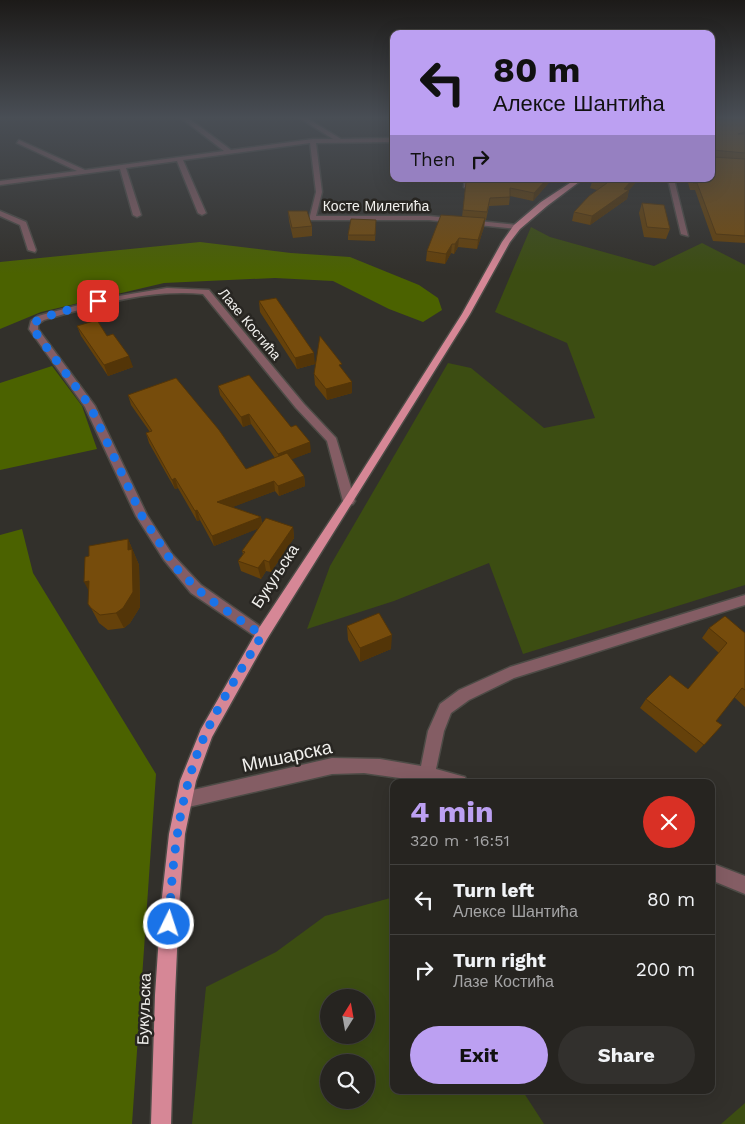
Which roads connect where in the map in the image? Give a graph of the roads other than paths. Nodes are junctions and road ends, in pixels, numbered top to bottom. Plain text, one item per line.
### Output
1 (79, 169) edge
2 (94, 169) edge
3 (123, 169) edge
4 (184, 169) edge
5 (316, 169) edge
6 (82, 171) junction
7 (576, 182) edge
8 (672, 182) edge
9 (0, 183) edge
10 (0, 213) edge
11 (202, 213) dead end
12 (137, 215) dead end
13 (517, 227) junction
14 (685, 234) dead end
15 (32, 250) dead end
16 (350, 501) junction
17 (745, 600) edge
18 (262, 635) junction
19 (427, 774) junction
20 (447, 779) edge
21 (184, 800) junction
22 (715, 873) edge
23 (745, 885) edge
24 (162, 1124) edge

1 - 6 street
2 - 6 street
3 - 12 street
4 - 11 street
5 - 13 street, Косте Милетића
6 - 9 street
7 - 13 main road, Букуљска
8 - 14 street
10 - 15 street
13 - 16 main road, Букуљска
16 - 18 main road, Букуљска
16 - 18 street, Лазе Костића
17 - 19 street
18 - 21 main road, Букуљска
19 - 20 street, Мишарска
19 - 21 street, Мишарска
21 - 24 main road, Букуљска
22 - 23 street

